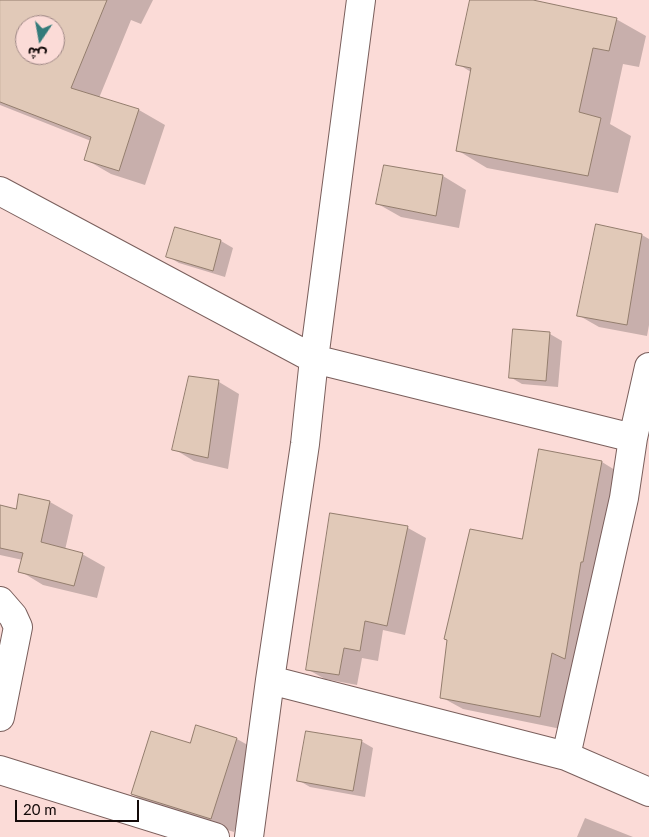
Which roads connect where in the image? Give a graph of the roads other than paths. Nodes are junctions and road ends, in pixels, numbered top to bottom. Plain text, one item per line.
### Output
1 (361, 0) edge
2 (0, 191) edge
3 (314, 359) junction
4 (649, 367) edge
5 (633, 438) junction
6 (0, 601) edge
7 (270, 680) junction
8 (0, 717) edge
9 (566, 756) junction
10 (0, 770) edge
11 (649, 792) edge
12 (215, 837) edge
13 (249, 837) edge

1 - 3 street
2 - 3 street
3 - 5 street
3 - 7 street
4 - 5 street
5 - 9 street
6 - 8 street
7 - 9 street
7 - 13 street
9 - 11 street
10 - 12 street

